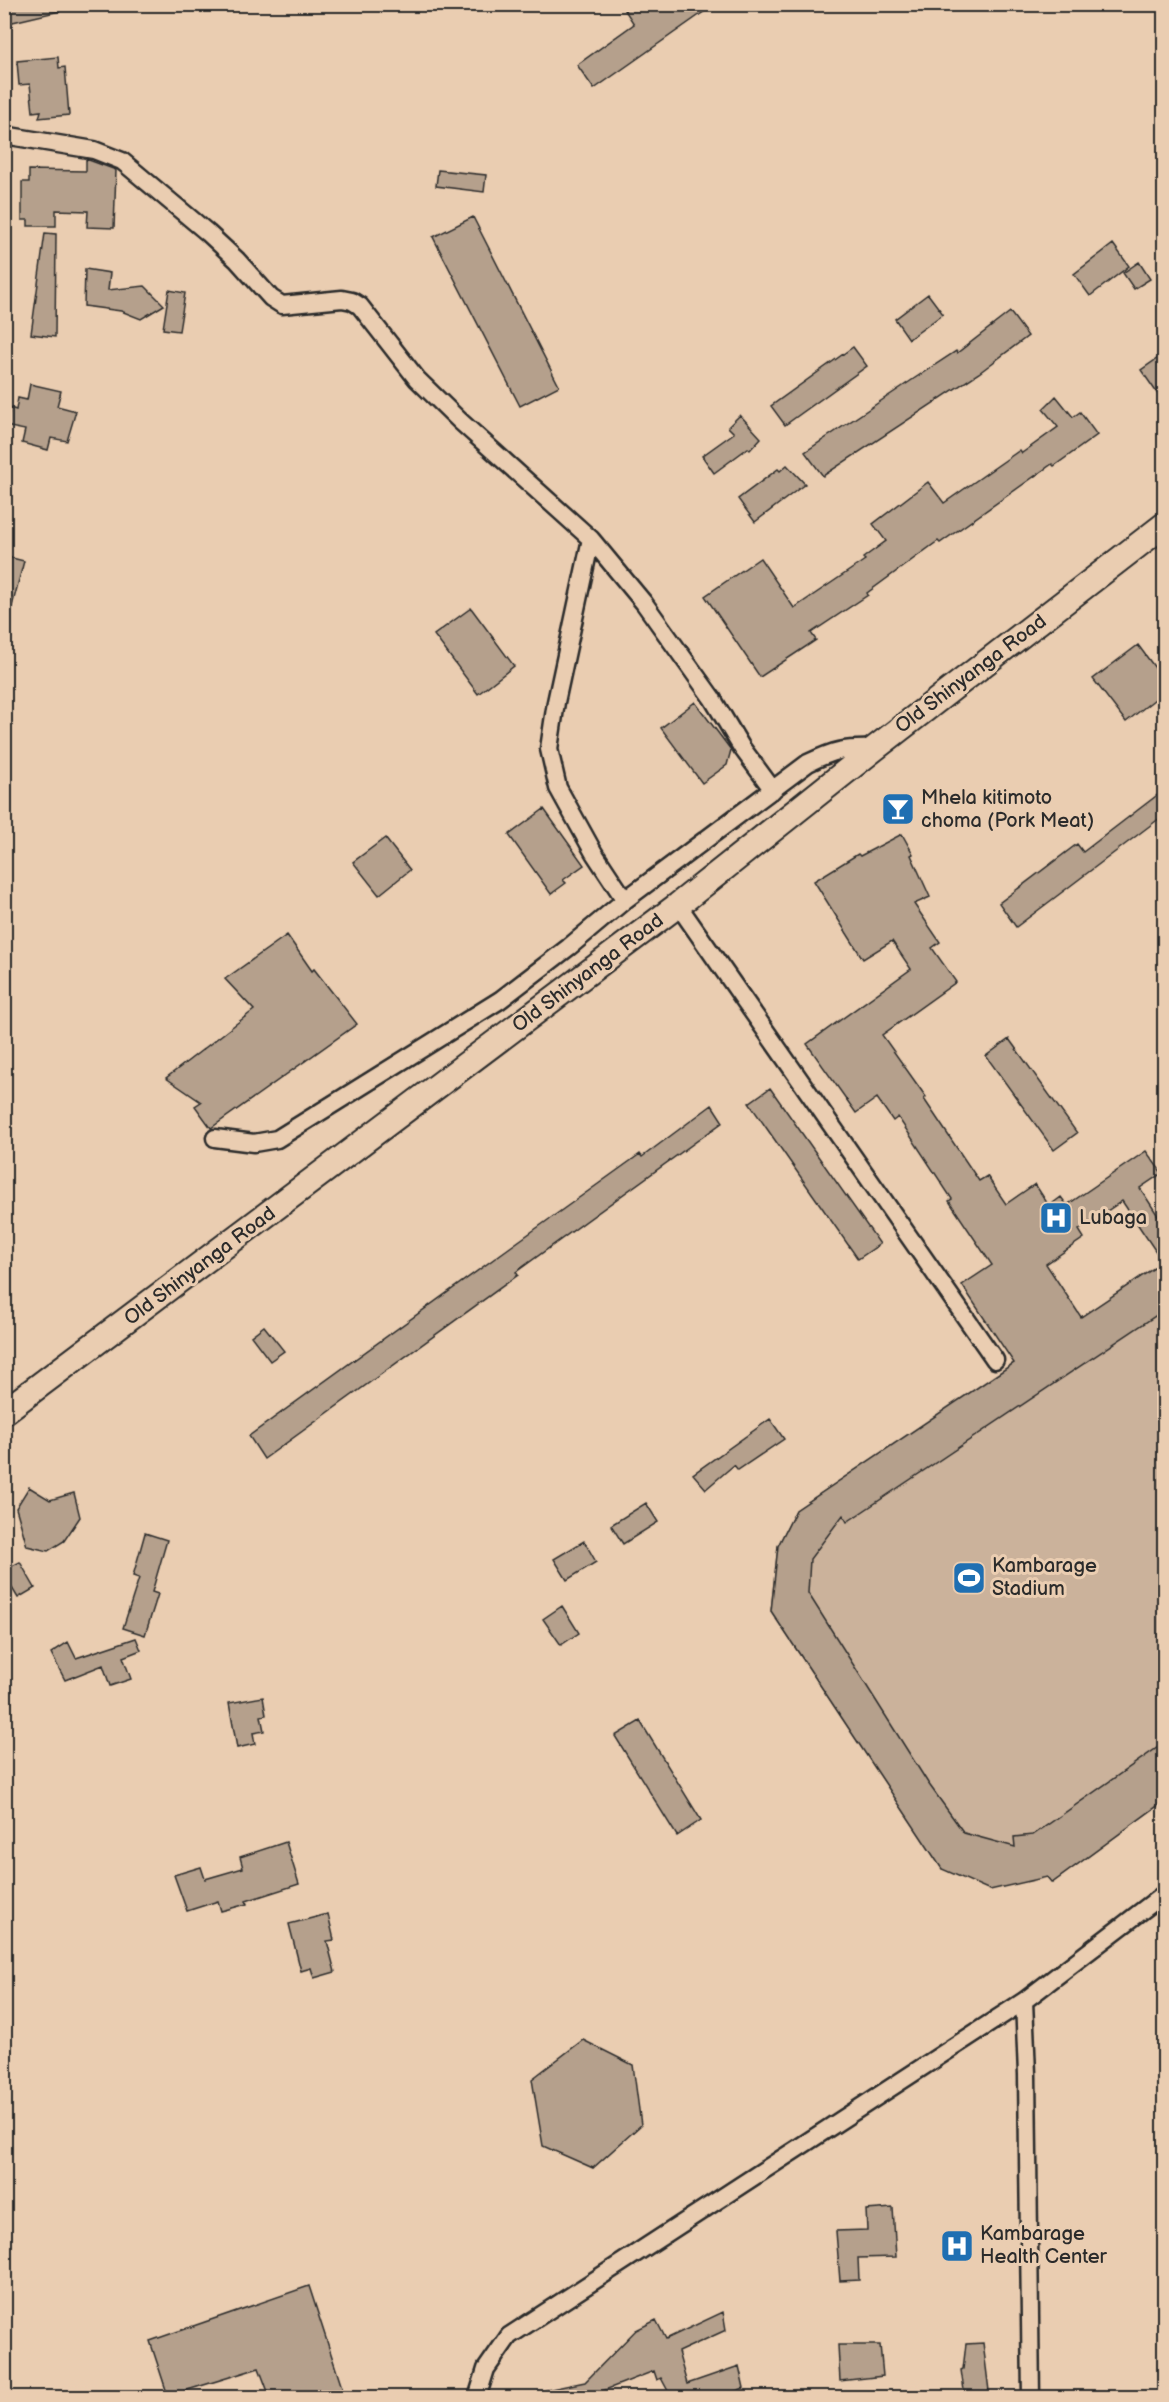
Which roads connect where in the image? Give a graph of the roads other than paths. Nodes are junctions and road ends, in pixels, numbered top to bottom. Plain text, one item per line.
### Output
1 (4, 135) edge
2 (1164, 525) edge
3 (591, 539) junction
4 (874, 749) junction
5 (773, 790) junction
6 (625, 900) junction
7 (678, 905) junction
8 (215, 1138) dead end
9 (995, 1360) dead end
10 (4, 1412) edge
11 (1164, 1894) edge
12 (1024, 2001) junction
13 (477, 2397) edge
14 (1031, 2397) edge

1 - 3 street
2 - 4 main road, Old Shinyanga Road
3 - 5 street
3 - 6 street
4 - 5 street
4 - 7 main road, Old Shinyanga Road
5 - 6 street
6 - 8 street
7 - 9 street
7 - 10 main road, Old Shinyanga Road
11 - 12 street
12 - 13 street
12 - 14 street

